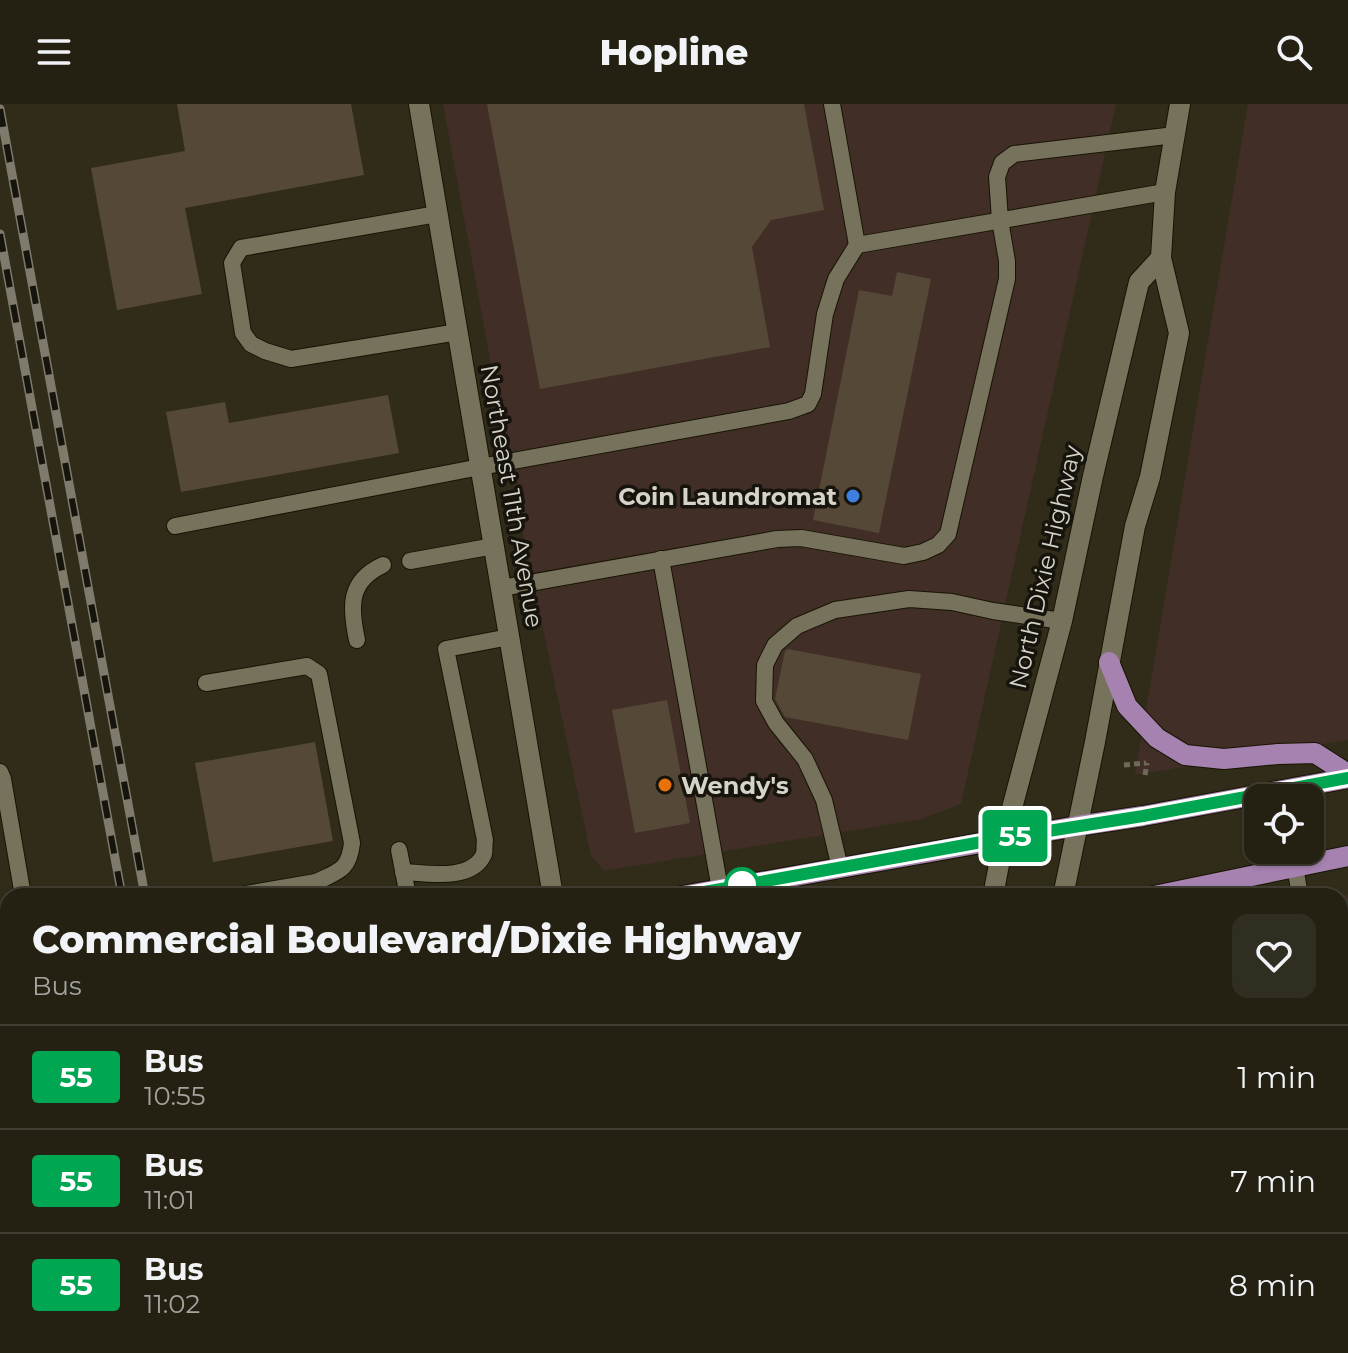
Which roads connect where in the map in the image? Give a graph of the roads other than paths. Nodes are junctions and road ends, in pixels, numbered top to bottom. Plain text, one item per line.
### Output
1 (419, 104) edge
2 (832, 104) edge
3 (1180, 104) edge
4 (1175, 135) junction
5 (1165, 192) junction
6 (437, 214) junction
7 (1000, 220) junction
8 (857, 245) junction
9 (1161, 258) junction
10 (458, 332) junction
11 (480, 467) junction
12 (175, 526) dead end
13 (494, 546) junction
14 (661, 559) junction
15 (410, 561) dead end
16 (383, 565) dead end
17 (501, 588) junction
18 (1062, 621) junction
19 (509, 637) junction
20 (357, 640) dead end
21 (1109, 662) junction
22 (206, 683) dead end
23 (0, 772) edge
24 (1348, 776) edge
25 (1077, 826) junction
26 (1004, 838) junction
27 (399, 850) dead end
28 (1348, 856) edge
29 (1295, 866) junction
30 (840, 868) junction
31 (403, 872) junction
32 (22, 888) edge
33 (318, 888) edge
34 (406, 888) edge
35 (552, 888) edge
36 (720, 888) edge
37 (726, 888) edge
38 (995, 888) edge
39 (1065, 888) edge
40 (1192, 888) edge
41 (1299, 888) edge

1 - 6 main road, Northeast 11th Avenue
2 - 8 lane
3 - 4 main road
4 - 5 main road
4 - 7 lane
5 - 7 lane
5 - 9 main road
6 - 10 main road, Northeast 11th Avenue
6 - 10 lane
7 - 8 lane
7 - 14 lane
8 - 11 lane
9 - 18 main road, North Dixie Highway
9 - 21 main road
10 - 11 main road, Northeast 11th Avenue
11 - 12 lane
11 - 13 main road, Northeast 11th Avenue
13 - 15 lane
13 - 17 main road, Northeast 11th Avenue
14 - 17 lane
14 - 36 lane
16 - 20 lane
17 - 19 main road, Northeast 11th Avenue
18 - 26 main road, North Dixie Highway
18 - 30 lane
19 - 31 lane
19 - 35 main road, Northeast 11th Avenue
21 - 24 main road
21 - 25 main road
22 - 33 lane
23 - 32 lane
24 - 25 main road
25 - 26 main road
25 - 39 main road
26 - 30 main road
26 - 38 main road, North Dixie Highway
27 - 31 lane
28 - 29 main road
29 - 40 main road
29 - 41 lane
30 - 37 main road
31 - 34 lane

